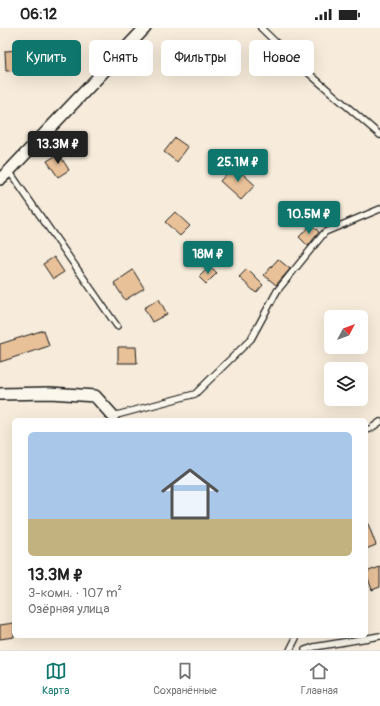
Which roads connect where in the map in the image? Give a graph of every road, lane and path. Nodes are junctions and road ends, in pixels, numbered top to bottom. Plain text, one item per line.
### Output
1 (145, 28) edge
2 (261, 28) edge
3 (380, 135) edge
4 (10, 171) junction
5 (0, 179) edge
6 (380, 209) edge
7 (117, 326) dead end
8 (0, 394) edge
9 (114, 418) edge
10 (380, 422) edge
11 (368, 429) edge
12 (380, 636) edge
13 (296, 638) edge
14 (290, 650) edge
15 (305, 650) edge

1 - 4 street
2 - 3 lane
4 - 5 street
4 - 7 lane
6 - 9 lane
8 - 9 street
10 - 11 lane
12 - 15 lane
13 - 14 lane

